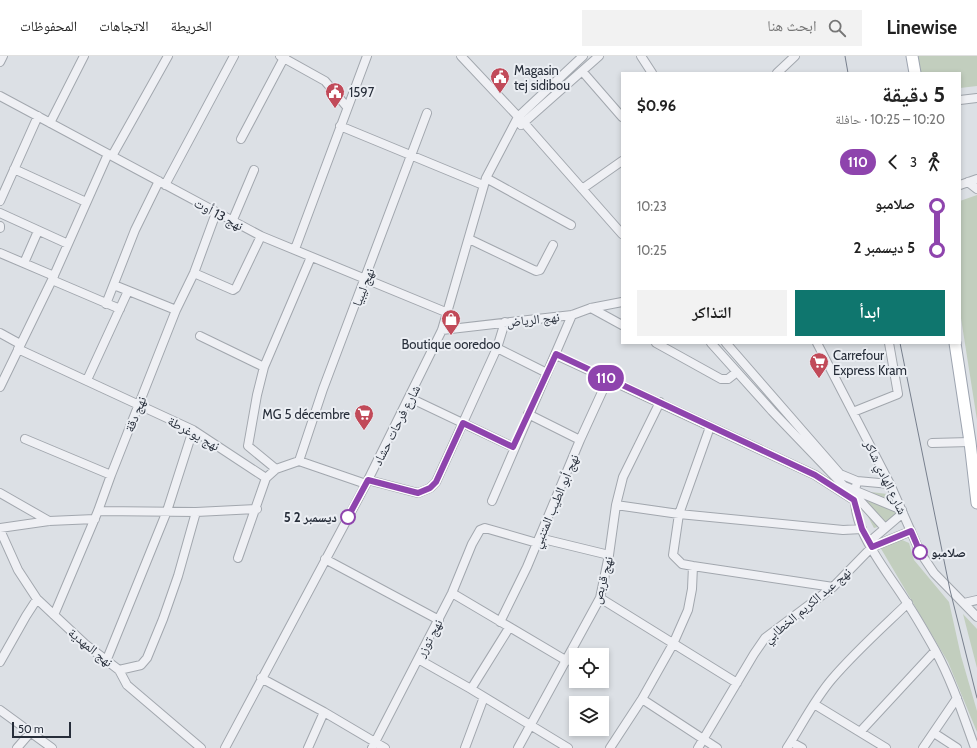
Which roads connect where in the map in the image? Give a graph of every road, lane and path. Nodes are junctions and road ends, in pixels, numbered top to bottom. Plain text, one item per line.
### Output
1 (3, 56) edge
2 (84, 56) edge
3 (168, 56) edge
4 (234, 56) edge
5 (367, 56) edge
6 (461, 56) edge
7 (581, 56) edge
8 (599, 56) edge
9 (641, 56) edge
10 (795, 56) edge
11 (912, 56) edge
12 (283, 57) edge
13 (0, 62) edge
14 (582, 71) junction
15 (651, 72) edge
16 (778, 72) edge
17 (915, 72) edge
18 (0, 96) edge
19 (977, 98) edge
20 (961, 100) edge
21 (347, 107) junction
22 (427, 113) dead end
23 (38, 116) junction
24 (621, 116) edge
25 (522, 121) junction
26 (50, 122) junction
27 (340, 126) junction
28 (241, 139) dead end
29 (412, 154) junction
30 (110, 155) junction
31 (621, 162) edge
32 (14, 169) junction
33 (254, 170) dead end
34 (977, 179) edge
35 (964, 181) edge
36 (485, 182) junction
37 (162, 183) junction
38 (582, 189) junction
39 (977, 189) edge
40 (0, 201) edge
41 (86, 202) junction
42 (0, 213) edge
43 (216, 213) junction
44 (232, 222) junction
45 (571, 225) dead end
46 (38, 231) junction
47 (621, 233) edge
48 (261, 236) junction
49 (469, 239) junction
50 (68, 244) junction
51 (553, 245) dead end
52 (295, 249) junction
53 (0, 253) edge
54 (310, 257) junction
55 (24, 263) junction
56 (194, 273) junction
57 (53, 278) junction
58 (366, 279) junction
59 (114, 285) junction
60 (128, 291) junction
61 (621, 302) edge
62 (106, 304) junction
63 (591, 308) junction
64 (120, 309) junction
65 (176, 310) junction
66 (448, 314) junction
67 (572, 315) junction
68 (506, 322) junction
69 (621, 324) edge
70 (442, 330) junction
71 (0, 333) edge
72 (200, 336) dead end
73 (658, 344) edge
74 (712, 344) edge
75 (727, 344) edge
76 (818, 344) edge
77 (889, 344) edge
78 (955, 344) edge
79 (19, 347) junction
80 (497, 348) junction
81 (556, 354) junction
82 (264, 367) junction
83 (4, 368) edge
84 (736, 372) junction
85 (547, 373) junction
86 (608, 379) junction
87 (87, 380) junction
88 (0, 387) edge
89 (410, 398) junction
90 (660, 402) junction
91 (139, 406) junction
92 (853, 412) junction
93 (528, 414) junction
94 (463, 423) junction
95 (710, 427) junction
96 (193, 430) junction
97 (25, 439) dead end
98 (580, 440) junction
99 (970, 442) junction
100 (932, 443) dead end
101 (248, 446) junction
102 (513, 447) junction
103 (299, 461) junction
104 (245, 463) junction
105 (276, 469) junction
106 (111, 475) junction
107 (838, 476) junction
108 (266, 478) junction
109 (857, 481) junction
110 (367, 482) junction
111 (975, 482) edge
112 (890, 484) junction
113 (0, 493) edge
114 (854, 495) junction
115 (492, 501) dead end
116 (977, 503) edge
117 (616, 505) junction
118 (257, 509) junction
119 (166, 511) junction
120 (902, 511) junction
121 (196, 512) junction
122 (679, 514) junction
123 (97, 515) junction
124 (49, 522) junction
125 (885, 528) junction
126 (0, 529) edge
127 (862, 529) junction
128 (911, 531) junction
129 (538, 541) junction
130 (870, 545) junction
131 (609, 555) junction
132 (238, 558) dead end
133 (326, 559) junction
134 (694, 566) junction
135 (833, 587) junction
136 (452, 593) junction
137 (600, 598) junction
138 (37, 599) junction
139 (977, 600) edge
140 (908, 603) junction
141 (964, 603) junction
142 (54, 615) junction
143 (977, 617) edge
144 (439, 620) junction
145 (500, 622) junction
146 (509, 628) junction
147 (673, 644) junction
148 (935, 651) junction
149 (107, 659) junction
150 (418, 660) junction
151 (566, 661) junction
152 (0, 662) edge
153 (120, 670) junction
154 (261, 678) junction
155 (737, 683) junction
156 (471, 689) junction
157 (484, 696) junction
158 (957, 698) junction
159 (642, 699) junction
160 (814, 704) junction
161 (1, 712) edge
162 (324, 712) junction
163 (532, 725) junction
164 (860, 732) junction
165 (30, 733) junction
166 (934, 733) junction
167 (702, 740) junction
168 (373, 745) edge
169 (789, 745) edge
170 (17, 748) edge
171 (52, 748) edge
172 (200, 748) edge
173 (225, 748) edge
174 (308, 748) edge
175 (385, 748) edge
176 (465, 748) edge
177 (518, 748) edge
178 (568, 748) edge
179 (610, 748) edge
180 (698, 748) edge
181 (716, 748) edge
182 (802, 748) edge
183 (886, 748) edge
184 (923, 748) edge
185 (957, 748) edge
186 (975, 748) edge

1 - 13 street
2 - 26 street
3 - 30 street
4 - 37 street
5 - 21 street
6 - 25 street
7 - 25 street, شارع فرحات حشاد
8 - 14 street, شارع فرحات حشاد
9 - 15 street
10 - 16 street
11 - 17 main road
12 - 21 street
12 - 28 street
14 - 24 street
14 - 25 street, شارع فرحات حشاد
18 - 23 street, نهج 13 أوت
19 - 20 street
21 - 27 street
22 - 29 street, نهج ليبيا
23 - 26 street, نهج 13 أوت
23 - 32 street
25 - 36 street, شارع فرحات حشاد
25 - 38 street
26 - 30 street, نهج 13 أوت
27 - 29 street
27 - 52 street
29 - 36 street
29 - 58 street, نهج ليبيا
30 - 37 street, نهج 13 أوت
30 - 41 street
31 - 38 street
32 - 40 street
32 - 41 street
33 - 44 street
34 - 35 street
35 - 39 street
36 - 45 street
36 - 49 street, شارع فرحات حشاد
37 - 43 street, نهج 13 أوت
37 - 59 street
38 - 47 street
41 - 50 street
42 - 46 street
43 - 44 street, نهج 13 أوت
43 - 56 street, نهج دقة
44 - 48 street, نهج 13 أوت
46 - 50 street
46 - 55 street
48 - 52 street, نهج 13 أوت
48 - 56 street
49 - 51 street
49 - 66 street, شارع فرحات حشاد
50 - 57 street
52 - 54 street, نهج 13 أوت
53 - 55 street
54 - 58 street, نهج 13 أوت
54 - 82 street
55 - 57 street
56 - 65 street, نهج دقة
57 - 62 street
57 - 79 street
58 - 66 street, نهج 13 أوت
58 - 103 street, نهج ليبيا
59 - 60 street
59 - 62 street
60 - 64 street
60 - 65 street
61 - 63 street, نهج الرياض
62 - 64 street
63 - 67 street, نهج الرياض
63 - 69 street
64 - 87 street
65 - 91 street, نهج دقة
66 - 70 street, شارع فرحات حشاد
67 - 68 street, نهج الرياض
67 - 81 street
68 - 70 street, نهج الرياض
68 - 80 street
70 - 89 street, شارع فرحات حشاد
71 - 79 street, نهج يوغرطة
72 - 82 street
73 - 84 street
74 - 84 street
75 - 107 street
76 - 92 street, شارع الهادي شاكر
77 - 92 street
78 - 99 main road
79 - 83 street
79 - 87 street, نهج يوغرطة
80 - 85 street
80 - 94 street
81 - 85 street
81 - 86 street
82 - 101 street
83 - 88 street
84 - 107 street
85 - 93 street
86 - 90 street
86 - 98 street, نهج أبو الطيب المتنبي
87 - 91 street, نهج يوغرطة
89 - 94 street
89 - 110 street, شارع فرحات حشاد
90 - 95 street
90 - 117 street, نهج قربص
91 - 96 street, نهج يوغرطة
91 - 106 street, نهج دقة
92 - 112 street, شارع الهادي شاكر
93 - 98 street
93 - 102 street
94 - 102 street
94 - 110 street
95 - 114 street
95 - 122 street
96 - 104 street, نهج يوغرطة
96 - 119 street
97 - 106 street
98 - 129 street, نهج أبو الطيب المتنبي
99 - 100 street
99 - 111 main road
101 - 104 street
101 - 105 street
102 - 115 street
103 - 105 street
103 - 110 street
104 - 108 street, نهج يوغرطة
105 - 108 street
106 - 123 street, نهج دقة
107 - 109 street
107 - 114 street
108 - 118 street
109 - 112 street
109 - 114 street
110 - 133 street, شارع فرحات حشاد
111 - 116 main road
112 - 120 street, شارع الهادي شاكر
113 - 124 street
114 - 120 street
114 - 125 street
114 - 127 street
117 - 122 street
117 - 131 street, نهج قربص
118 - 121 street
118 - 132 street
119 - 121 street
119 - 123 street
119 - 149 street
120 - 125 street, نهج عبد الكريم الخطابي
120 - 128 street, شارع الهادي شاكر
121 - 153 street
122 - 127 street
122 - 134 street
123 - 124 street
123 - 142 street, نهج دقة
124 - 126 street
125 - 130 street, نهج عبد الكريم الخطابي
126 - 138 street, نهج المهدية
127 - 130 street
128 - 130 street
128 - 141 street, شارع الهادي شاكر
129 - 131 street
129 - 136 street, نهج توزر
129 - 145 street, نهج أبو الطيب المتنبي
130 - 135 street, نهج عبد الكريم الخطابي
130 - 140 street
131 - 137 street, نهج قربص
133 - 144 street
133 - 154 street, شارع فرحات حشاد
134 - 135 street
134 - 147 street
135 - 155 street, نهج عبد الكريم الخطابي
136 - 144 street, نهج توزر
136 - 145 street
137 - 147 street
137 - 151 street, نهج قربص
138 - 142 street, نهج المهدية
138 - 152 street
139 - 141 street
140 - 148 street
140 - 160 street
141 - 143 street, شارع الهادي شاكر
142 - 149 street, نهج المهدية
144 - 150 street, نهج توزر
145 - 146 street
146 - 151 street
146 - 156 street
147 - 155 street
147 - 159 street
148 - 158 street
148 - 164 street
149 - 153 street, نهج المهدية
150 - 156 street
150 - 168 street, نهج توزر
151 - 163 street, نهج قربص
153 - 172 street, نهج المهدية
154 - 162 street
154 - 173 street, شارع فرحات حشاد
155 - 167 street, نهج عبد الكريم الخطابي
156 - 157 street
157 - 163 street
157 - 176 street
158 - 166 street
158 - 186 street
159 - 167 street
159 - 179 street
160 - 164 street
160 - 169 street
161 - 165 street
162 - 168 street
162 - 174 street
163 - 177 street, نهج قربص
163 - 178 street
164 - 183 street
165 - 170 street
165 - 171 street
166 - 184 street
166 - 185 street
167 - 180 street, نهج عبد الكريم الخطابي
167 - 181 street
168 - 175 street
169 - 182 street

